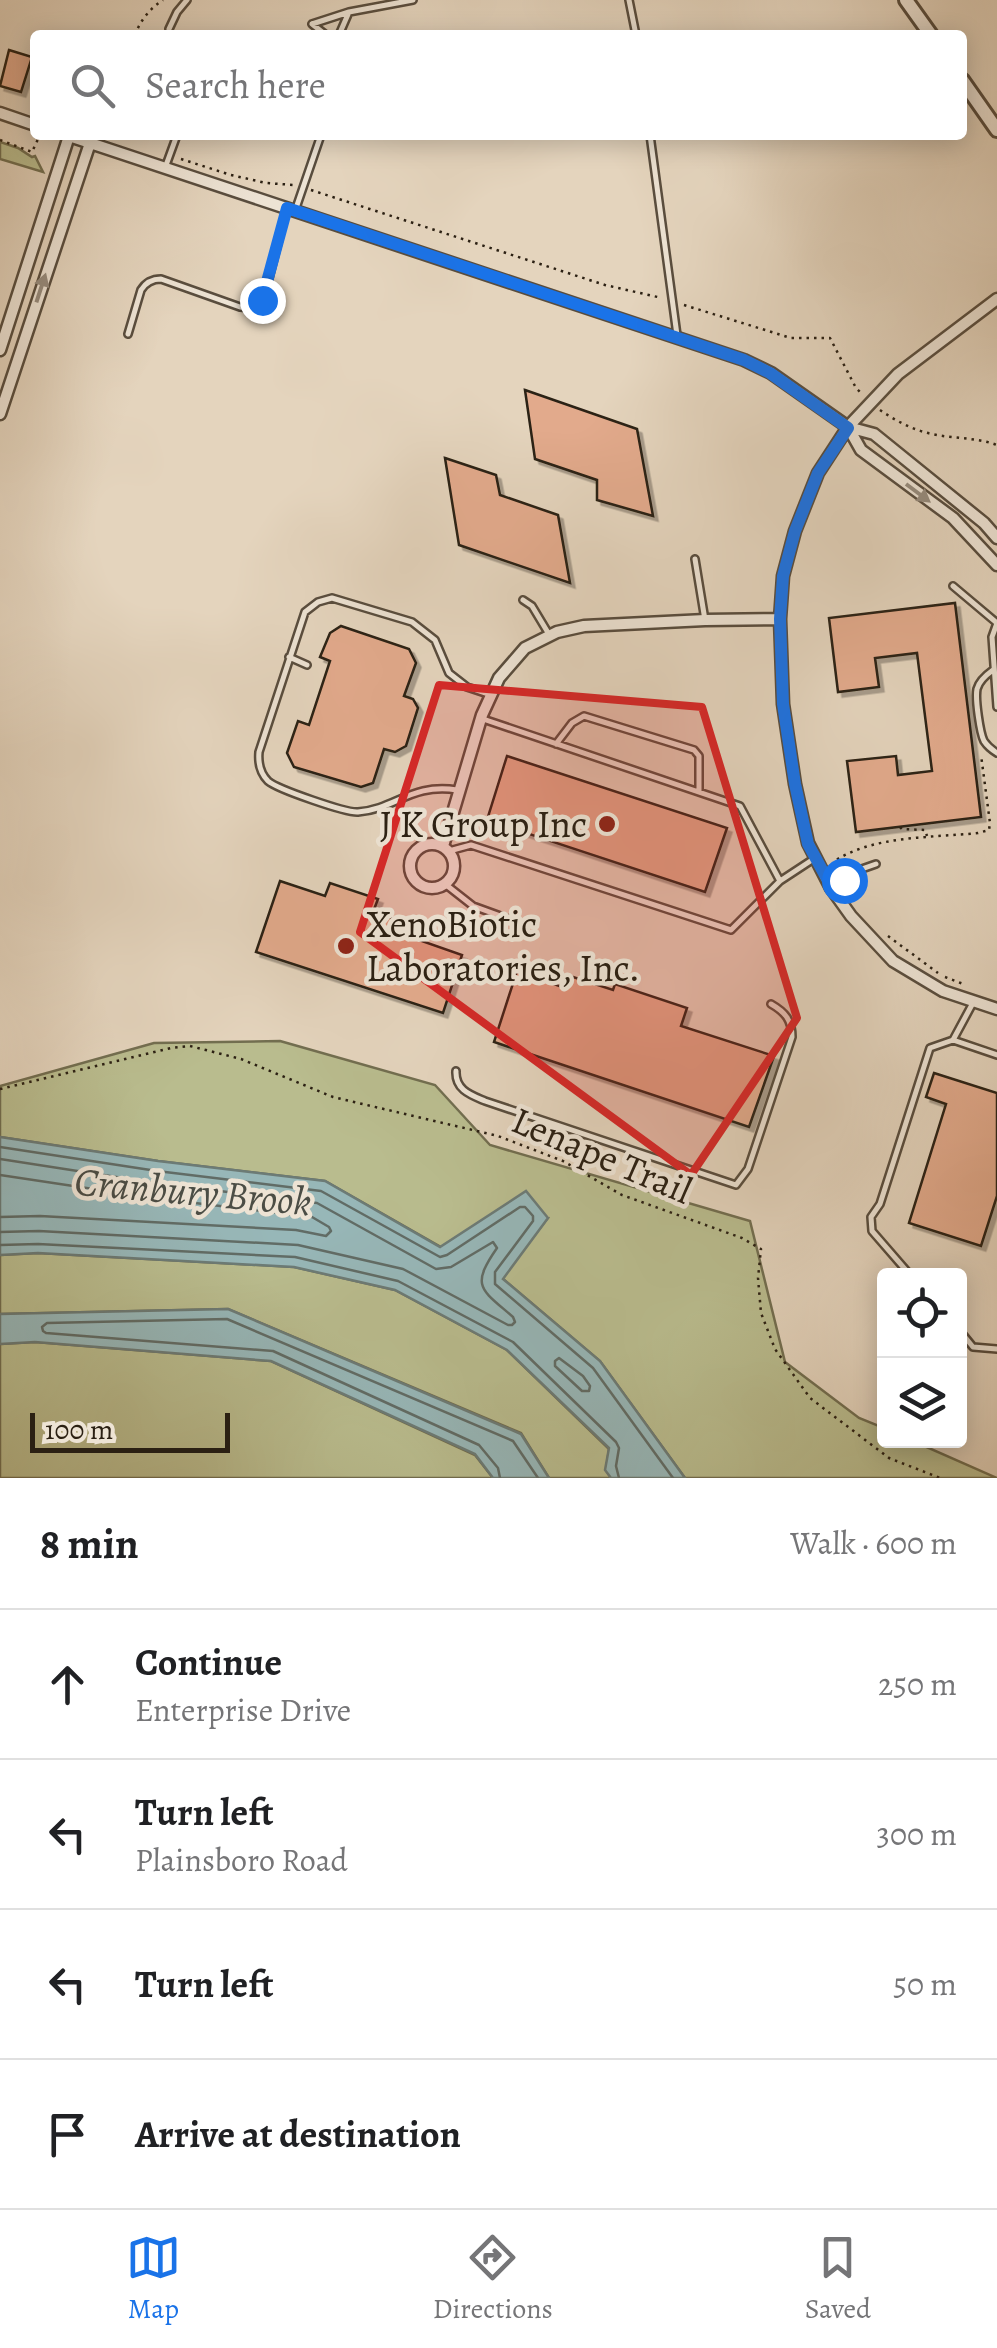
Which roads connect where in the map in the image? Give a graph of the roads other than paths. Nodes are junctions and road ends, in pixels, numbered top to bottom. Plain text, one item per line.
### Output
1 (186, 0) edge
2 (413, 0) edge
3 (629, 0) edge
4 (906, 0) edge
5 (349, 12) junction
6 (169, 29) dead end
7 (320, 30) edge
8 (341, 30) edge
9 (635, 30) edge
10 (927, 30) edge
11 (967, 87) edge
12 (0, 114) edge
13 (30, 123) edge
14 (997, 130) edge
15 (66, 140) edge
16 (80, 140) edge
17 (175, 140) edge
18 (319, 140) edge
19 (651, 140) edge
20 (90, 143) junction
21 (165, 168) junction
22 (291, 210) junction
23 (997, 299) edge
24 (128, 334) dead end
25 (677, 337) junction
26 (0, 350) edge
27 (0, 414) edge
28 (848, 428) junction
29 (997, 538) edge
30 (695, 558) dead end
31 (997, 566) edge
32 (953, 586) dead end
33 (523, 600) dead end
34 (780, 619) junction
35 (705, 620) junction
36 (550, 636) junction
37 (289, 657) junction
38 (307, 666) dead end
39 (993, 670) junction
40 (491, 695) junction
41 (997, 707) edge
42 (481, 719) junction
43 (556, 744) junction
44 (997, 753) edge
45 (460, 790) junction
46 (699, 792) junction
47 (446, 849) junction
48 (816, 858) junction
49 (876, 864) dead end
50 (780, 881) junction
51 (445, 884) junction
52 (832, 888) junction
53 (506, 918) dead end
54 (976, 996) junction
55 (771, 1004) dead end
56 (997, 1009) edge
57 (953, 1040) junction
58 (997, 1055) edge
59 (456, 1071) dead end
60 (904, 1268) edge
61 (967, 1339) edge
62 (997, 1349) edge

1 - 6 lane
2 - 5 lane
3 - 9 lane
4 - 10 street
5 - 7 lane
5 - 8 lane
11 - 14 street
12 - 13 street
15 - 26 street
16 - 20 street
17 - 21 lane
18 - 22 lane
19 - 25 lane
20 - 21 street
27 -> 20 street
21 - 22 street
22 - 24 lane
22 - 25 street
23 - 28 street
25 - 28 street
28 - 29 street
28 -> 31 street
28 - 34 street
30 - 35 lane
32 - 39 lane
33 - 36 lane
34 - 35 street
34 - 48 street
35 - 36 street
36 - 40 street
37 - 38 lane
37 - 40 lane
37 - 45 lane
39 - 41 lane
39 - 44 lane
40 - 42 street
42 - 43 lane
42 - 45 street
43 - 46 lane
43 - 46 lane
45 - 47 street
46 - 50 lane
47 - 50 lane
47 - 51 street
47 - 51 street
48 - 50 lane
48 - 52 street
49 - 52 lane
51 - 53 lane
52 - 54 street
54 - 56 street
54 - 57 lane
55 - 59 lane
57 - 58 lane
57 - 60 lane
61 - 62 lane

